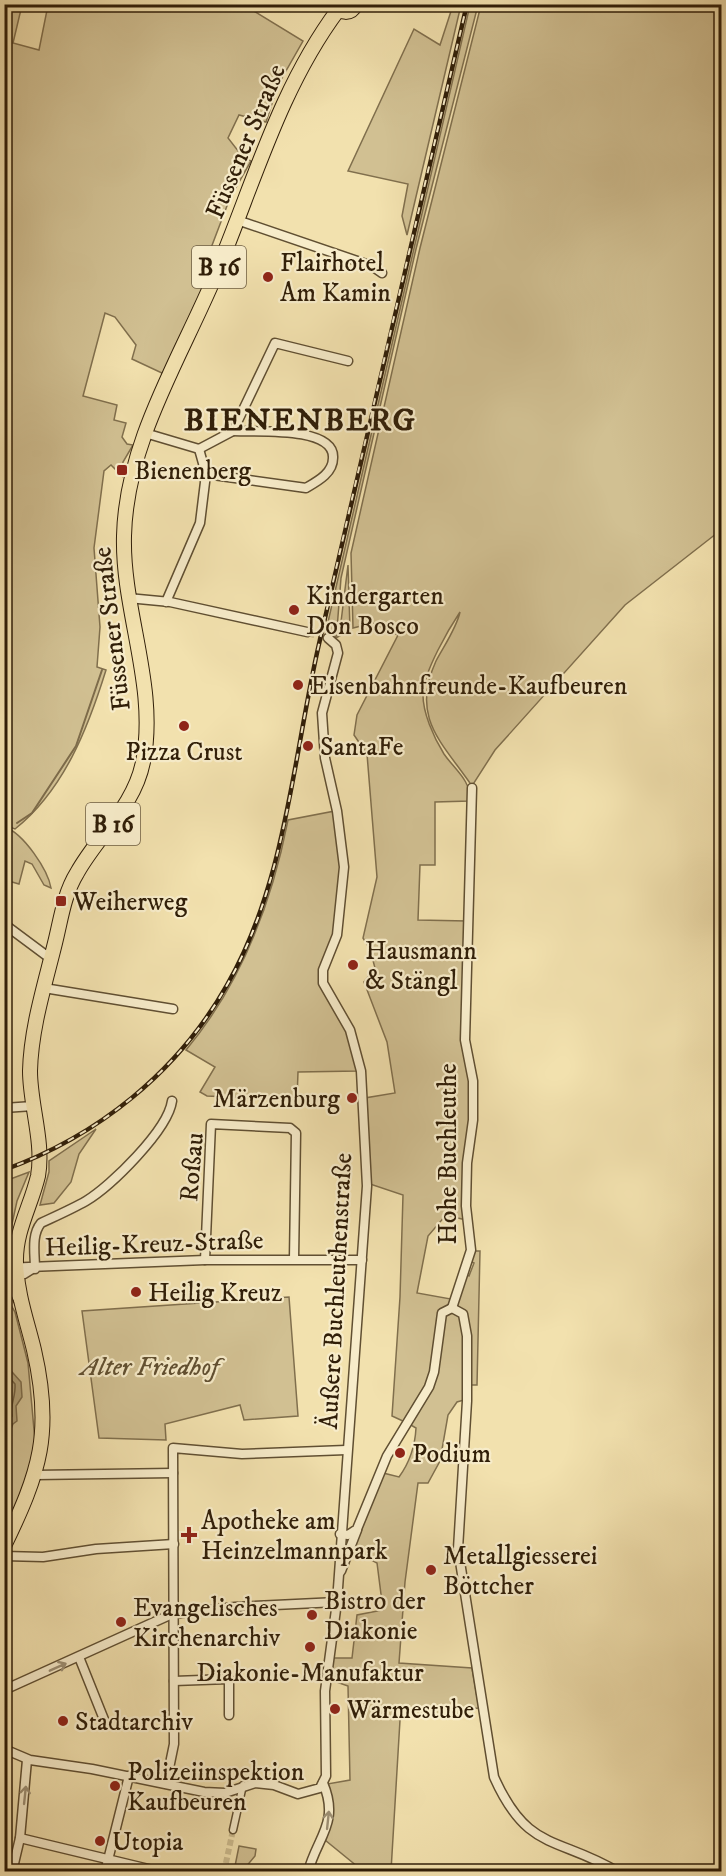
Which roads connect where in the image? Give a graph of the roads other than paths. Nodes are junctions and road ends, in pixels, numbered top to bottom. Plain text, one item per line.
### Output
1 (356, 4) edge
2 (336, 7) edge
3 (237, 220) junction
4 (382, 273) dead end
5 (348, 361) dead end
6 (233, 431) junction
7 (145, 433) junction
8 (199, 449) junction
9 (206, 474) junction
10 (127, 598) junction
11 (166, 602) junction
12 (307, 632) tunnel mouth
13 (328, 638) dead end
14 (472, 788) dead end
15 (4, 924) edge
16 (51, 959) junction
17 (44, 988) junction
18 (173, 1009) dead end
19 (172, 1101) dead end
20 (33, 1106) junction
21 (4, 1108) edge
22 (296, 1132) joint
23 (294, 1259) junction
24 (206, 1260) junction
25 (362, 1260) junction
26 (20, 1271) edge
27 (4, 1286) edge
28 (21, 1304) junction
29 (452, 1308) junction
30 (32, 1342) junction
31 (346, 1450) junction
32 (172, 1473) junction
33 (35, 1475) junction
34 (357, 1529) junction
35 (340, 1534) junction
36 (174, 1544) junction
37 (4, 1546) edge
38 (4, 1556) edge
39 (338, 1580) junction
40 (337, 1602) junction
41 (172, 1614) junction
42 (79, 1658) junction
43 (174, 1681) junction
44 (4, 1690) edge
45 (230, 1715) dead end
46 (4, 1716) edge
47 (105, 1722) dead end
48 (4, 1736) edge
49 (4, 1743) edge
50 (4, 1749) edge
51 (32, 1760) junction
52 (129, 1776) junction
53 (166, 1783) junction
54 (323, 1783) junction
55 (243, 1785) junction
56 (233, 1830) tunnel mouth
57 (20, 1838) junction
58 (108, 1857) junction
59 (12, 1872) edge
60 (105, 1872) edge
61 (160, 1872) edge
62 (308, 1872) edge
63 (618, 1872) edge

1 - 2 main road, Füssener Straße / B 16
2 - 3 main road, Füssener Straße / B 16
3 - 4 street
3 - 7 main road, Füssener Straße / B 16
5 - 6 street
6 - 8 street
6 - 9 street
7 - 8 street
7 - 10 main road, Füssener Straße / B 16
8 - 9 street
9 - 11 street
10 - 11 street
10 - 16 main road, Füssener Straße / B 16
11 - 12 street
13 - 25 street, Äußere Buchleuthenstraße
14 - 29 street, Hohe Buchleuthe
15 - 16 street
16 - 17 main road, Füssener Straße / B 16
17 - 18 street
17 - 20 main road, Füssener Straße / B 16
19 - 26 street
20 - 21 street
20 - 26 main road, Füssener Straße / B 16
22 - 23 street, Heilig-Kreuz-Straße
22 - 24 street, Roßau
23 - 24 street, Heilig-Kreuz-Straße
23 - 25 street, Heilig-Kreuz-Straße
24 - 26 street, Heilig-Kreuz-Straße
25 - 31 street, Äußere Buchleuthenstraße
26 - 28 main road, B 16
26 - 30 main road, B 16
27 - 28 street
28 - 30 main road, B 16
29 - 34 street, Hohe Buchleuthe
29 - 63 street
30 - 33 main road, B 16
31 - 32 street
31 - 35 street, Äußere Buchleuthenstraße
32 - 33 street
32 - 36 street
33 - 37 main road, B 16
34 - 35 street
34 - 39 street, Hohe Buchleuthe
35 - 39 street, Äußere Buchleuthenstraße
36 - 38 street
36 - 41 street
39 - 40 street, Äußere Buchleuthenstraße
40 - 41 street
40 - 54 street, Äußere Buchleuthenstraße
41 - 42 street
41 - 43 street
44 -> 42 street
42 - 47 street
43 - 45 street
43 - 53 street
46 - 48 main road
49 - 51 street
50 - 51 street
51 - 52 street
57 -> 51 street
52 - 53 street
52 - 58 street
53 - 55 street
54 - 55 street
62 -> 54 street, Äußere Buchleuthenstraße
55 - 56 street
57 - 58 street
57 - 59 street
58 - 60 street
58 - 61 street

